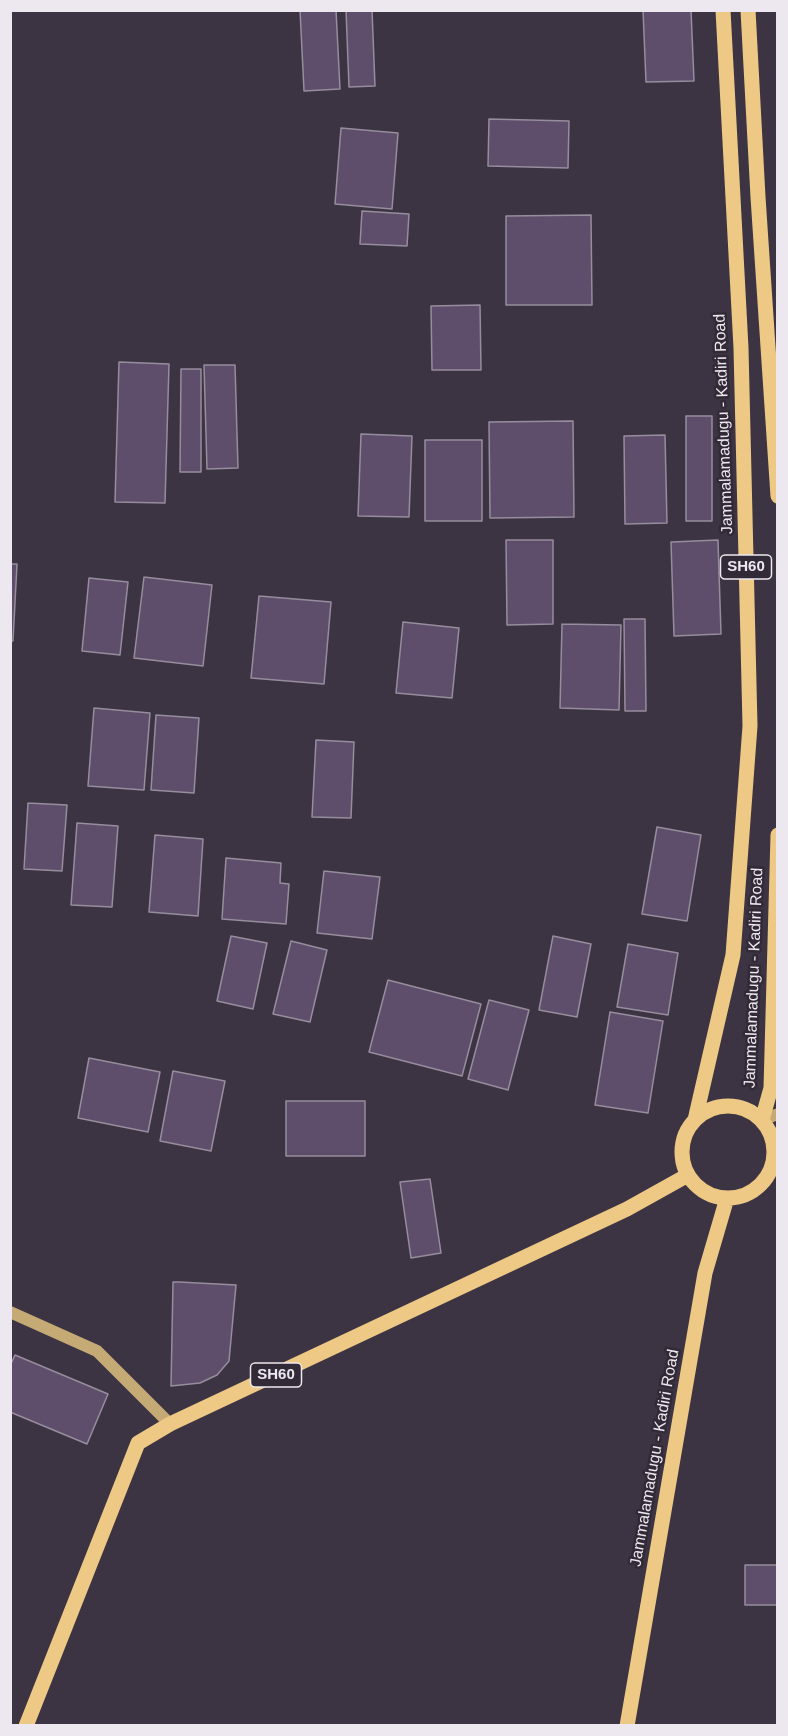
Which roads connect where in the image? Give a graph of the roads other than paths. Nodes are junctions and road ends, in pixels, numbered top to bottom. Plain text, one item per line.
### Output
1 (723, 10) edge
2 (748, 10) edge
3 (777, 496) edge
4 (777, 835) edge
5 (777, 1114) edge
6 (695, 1120) junction
7 (762, 1120) junction
8 (776, 1147) edge
9 (688, 1175) junction
10 (727, 1198) junction
11 (10, 1312) edge
12 (170, 1424) junction
13 (26, 1725) edge
14 (627, 1725) edge

1 - 6 main road, Jammalamadugu - Kadiri Road / SH60
2 - 3 main road
4 - 7 main road, Jammalamadugu - Kadiri Road
5 - 7 street
6 - 7 main road, Jammalamadugu - Kadiri Road
6 - 9 main road, Jammalamadugu - Kadiri Road / SH60
7 - 8 main road
8 - 10 main road
9 - 10 main road
9 - 12 main road, SH60
10 - 14 main road, Jammalamadugu - Kadiri Road
11 - 12 street
12 - 13 main road, SH60

